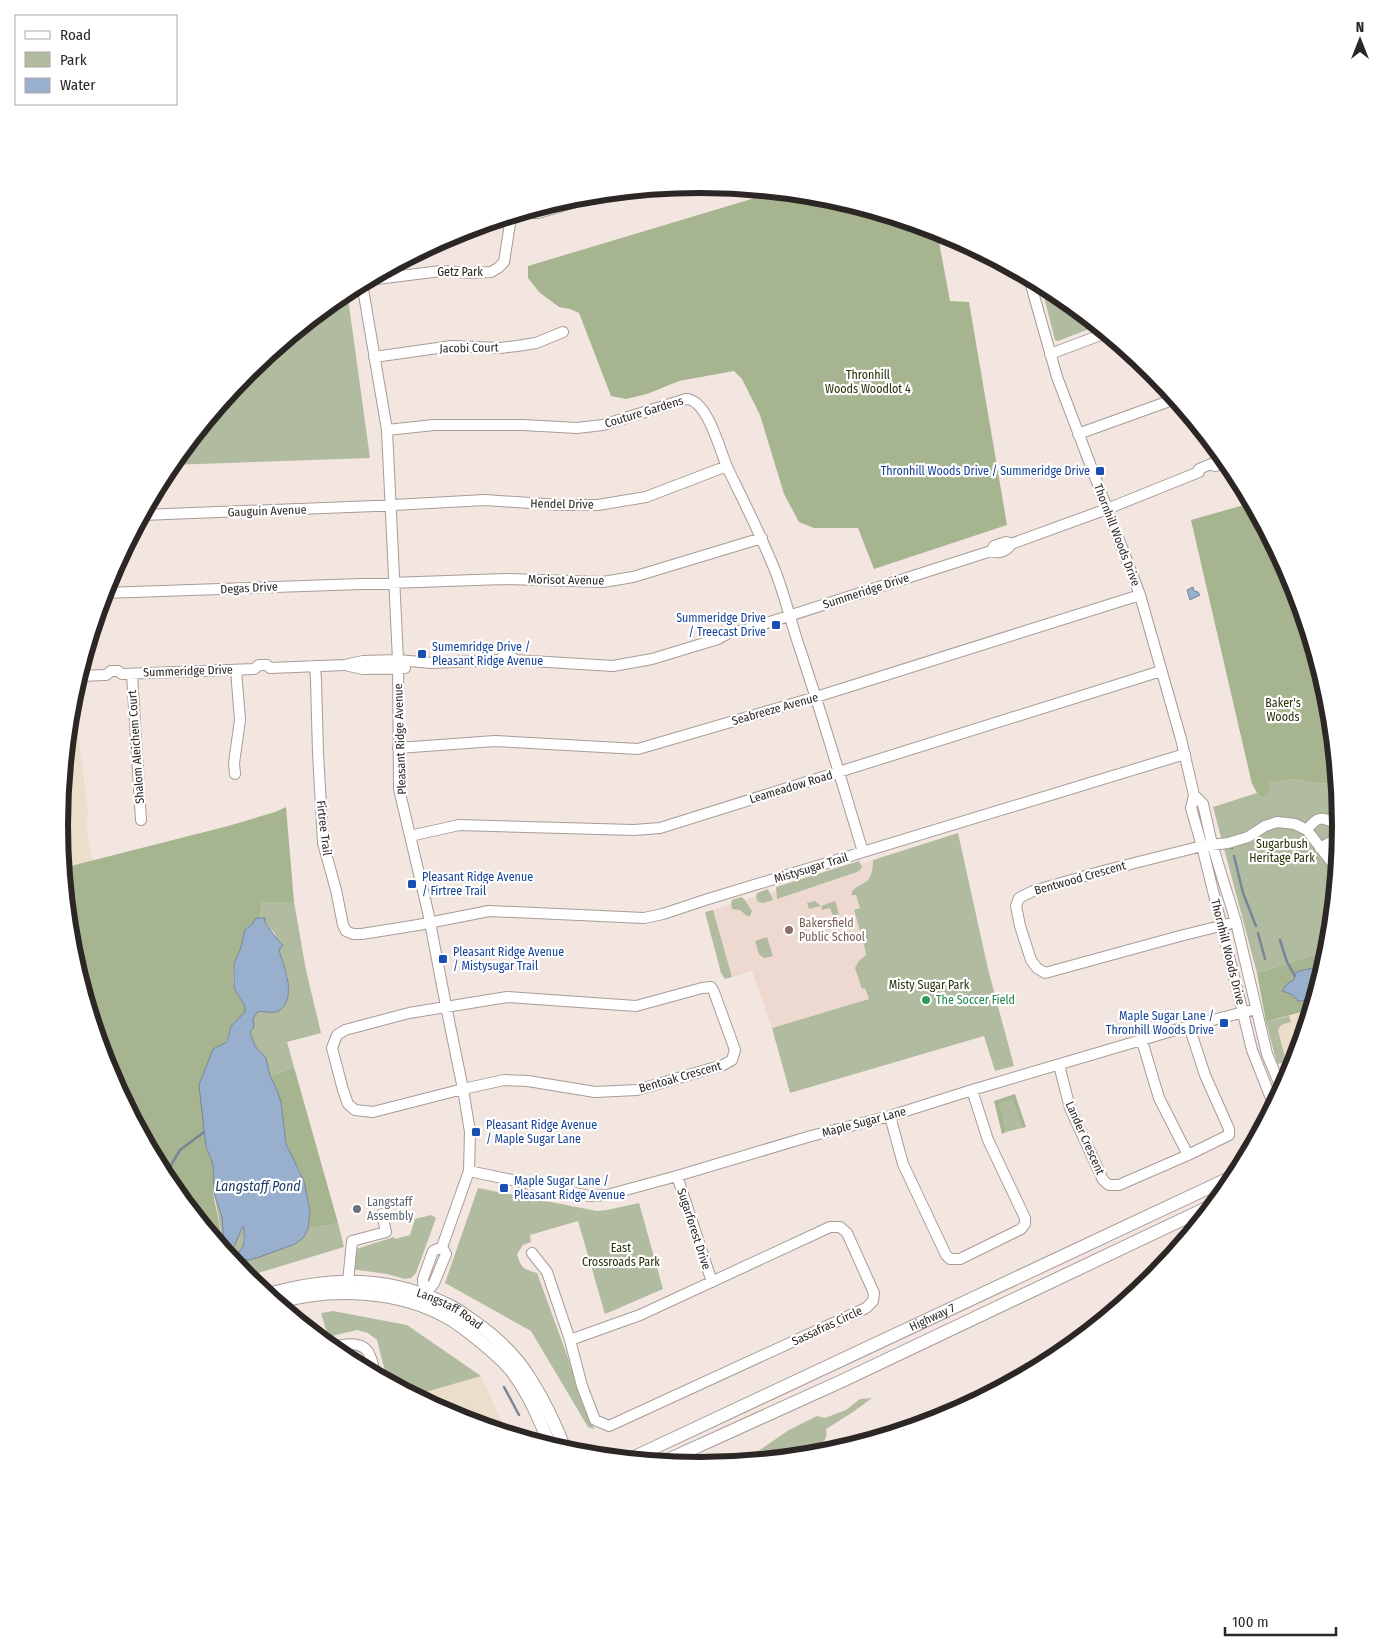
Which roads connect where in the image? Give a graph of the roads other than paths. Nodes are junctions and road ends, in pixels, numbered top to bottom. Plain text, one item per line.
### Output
1 (509, 223) edge
2 (384, 278) edge
3 (1032, 288) edge
4 (363, 291) edge
5 (563, 332) dead end
6 (1099, 336) edge
7 (1050, 354) junction
8 (374, 357) junction
9 (1169, 401) edge
10 (387, 430) junction
11 (1078, 434) junction
12 (1219, 465) edge
13 (727, 466) junction
14 (391, 506) junction
15 (1107, 509) junction
16 (150, 515) edge
17 (762, 538) junction
18 (394, 583) junction
19 (113, 593) edge
20 (1140, 595) junction
21 (790, 616) junction
22 (398, 664) junction
23 (315, 666) junction
24 (236, 670) junction
25 (1161, 671) junction
26 (127, 674) junction
27 (86, 676) edge
28 (816, 697) junction
29 (398, 748) junction
30 (1184, 754) junction
31 (839, 772) junction
32 (234, 774) dead end
33 (141, 820) dead end
34 (1332, 821) edge
35 (1307, 830) junction
36 (410, 836) junction
37 (1332, 841) edge
38 (1207, 845) junction
39 (1320, 848) junction
40 (863, 852) junction
41 (1331, 862) edge
42 (430, 922) junction
43 (1236, 922) junction
44 (1222, 925) junction
45 (446, 1006) junction
46 (1256, 1009) junction
47 (1243, 1012) junction
48 (1189, 1026) junction
49 (1142, 1041) junction
50 (1059, 1065) junction
51 (1278, 1081) edge
52 (463, 1089) junction
53 (972, 1090) junction
54 (1271, 1098) edge
55 (890, 1116) junction
56 (1188, 1155) junction
57 (469, 1171) junction
58 (677, 1176) junction
59 (1223, 1181) edge
60 (1203, 1210) edge
61 (382, 1214) dead end
62 (532, 1253) dead end
63 (348, 1282) junction
64 (712, 1282) junction
65 (273, 1292) edge
66 (422, 1300) junction
67 (282, 1301) edge
68 (570, 1340) junction
69 (340, 1346) edge
70 (373, 1367) edge
71 (557, 1442) edge
72 (636, 1455) edge
73 (673, 1457) edge

1 - 2 street, Getz Park
3 - 7 street, Thornhill Woods Drive
4 - 8 street, Pleasant Ridge Avenue
5 - 8 street, Jacobi Court
6 - 7 street
7 - 11 street, Thornhill Woods Drive
8 - 10 street, Pleasant Ridge Avenue
9 - 11 street
10 - 13 street, Couture Gardens
10 - 14 street, Pleasant Ridge Avenue
11 - 15 street, Thornhill Woods Drive
12 - 15 street, Summeridge Drive
13 - 14 street, Hendel Drive
13 - 17 street, Couture Gardens
14 - 16 street, Gauguin Avenue
14 - 18 street, Pleasant Ridge Avenue
15 - 20 street, Thornhill Woods Drive
15 - 21 street, Summeridge Drive
17 - 18 street, Morisot Avenue
17 - 21 street, Couture Gardens
18 - 19 street, Degas Drive
18 - 22 street, Pleasant Ridge Avenue
20 - 25 street, Thornhill Woods Drive
20 - 28 street, Seabreeze Avenue
21 - 22 street, Summeridge Drive
21 - 28 street, Couture Gardens
22 - 23 street, Summeridge Drive
22 - 29 street, Pleasant Ridge Avenue
23 - 24 street, Summeridge Drive
23 - 42 street, Firtree Trail
24 - 26 street, Summeridge Drive
24 - 32 street
25 - 30 street, Thornhill Woods Drive
25 - 31 street, Leameadow Road
26 - 27 street, Summeridge Drive
26 - 33 street, Shalom Aleichem Court
28 - 29 street, Seabreeze Avenue
28 - 31 street, Couture Gardens
29 - 36 street, Pleasant Ridge Avenue
30 - 38 street, Thornhill Woods Drive
30 - 40 street, Mistysugar Trail
31 - 36 street, Leameadow Road
31 - 40 street, Couture Gardens
34 - 35 street
35 - 38 street
35 - 39 street
36 - 42 street, Pleasant Ridge Avenue
37 - 39 street
38 - 43 street, Thornhill Woods Drive
38 - 44 street, Thornhill Woods Drive
38 - 44 street, Bentwood Crescent
39 - 41 street
40 - 42 street, Mistysugar Trail
42 - 45 street, Pleasant Ridge Avenue
43 - 44 street, Bentwood Crescent
43 - 46 street, Thornhill Woods Drive
44 - 47 street, Thornhill Woods Drive
45 - 52 street, Pleasant Ridge Avenue
45 - 52 street
45 - 52 street, Bentoak Crescent
46 - 47 street, Maple Sugar Lane
46 - 51 street, Thornhill Woods Drive
47 - 48 street, Maple Sugar Lane
47 - 54 street, Thornhill Woods Drive
48 - 49 street, Maple Sugar Lane
48 - 56 street, Lander Crescent
49 - 50 street, Maple Sugar Lane
49 - 56 street
50 - 53 street, Maple Sugar Lane
50 - 56 street, Lander Crescent
52 - 57 street, Pleasant Ridge Avenue
53 - 55 street, Maple Sugar Lane
53 - 55 street
55 - 58 street, Maple Sugar Lane
57 - 58 street, Maple Sugar Lane
57 - 66 street, Pleasant Ridge Avenue
58 - 64 street, Sugarforest Drive
59 - 72 main road, Highway 7
60 - 73 main road, Highway 7
61 - 63 street
62 - 68 street, Sassafras Circle
63 - 65 main road, Langstaff Road
63 - 66 main road, Langstaff Road
64 - 68 street, Sassafras Circle
64 - 68 street, Sassafras Circle
66 - 67 main road, Langstaff Road
66 - 71 main road, Langstaff Road
69 - 70 street

